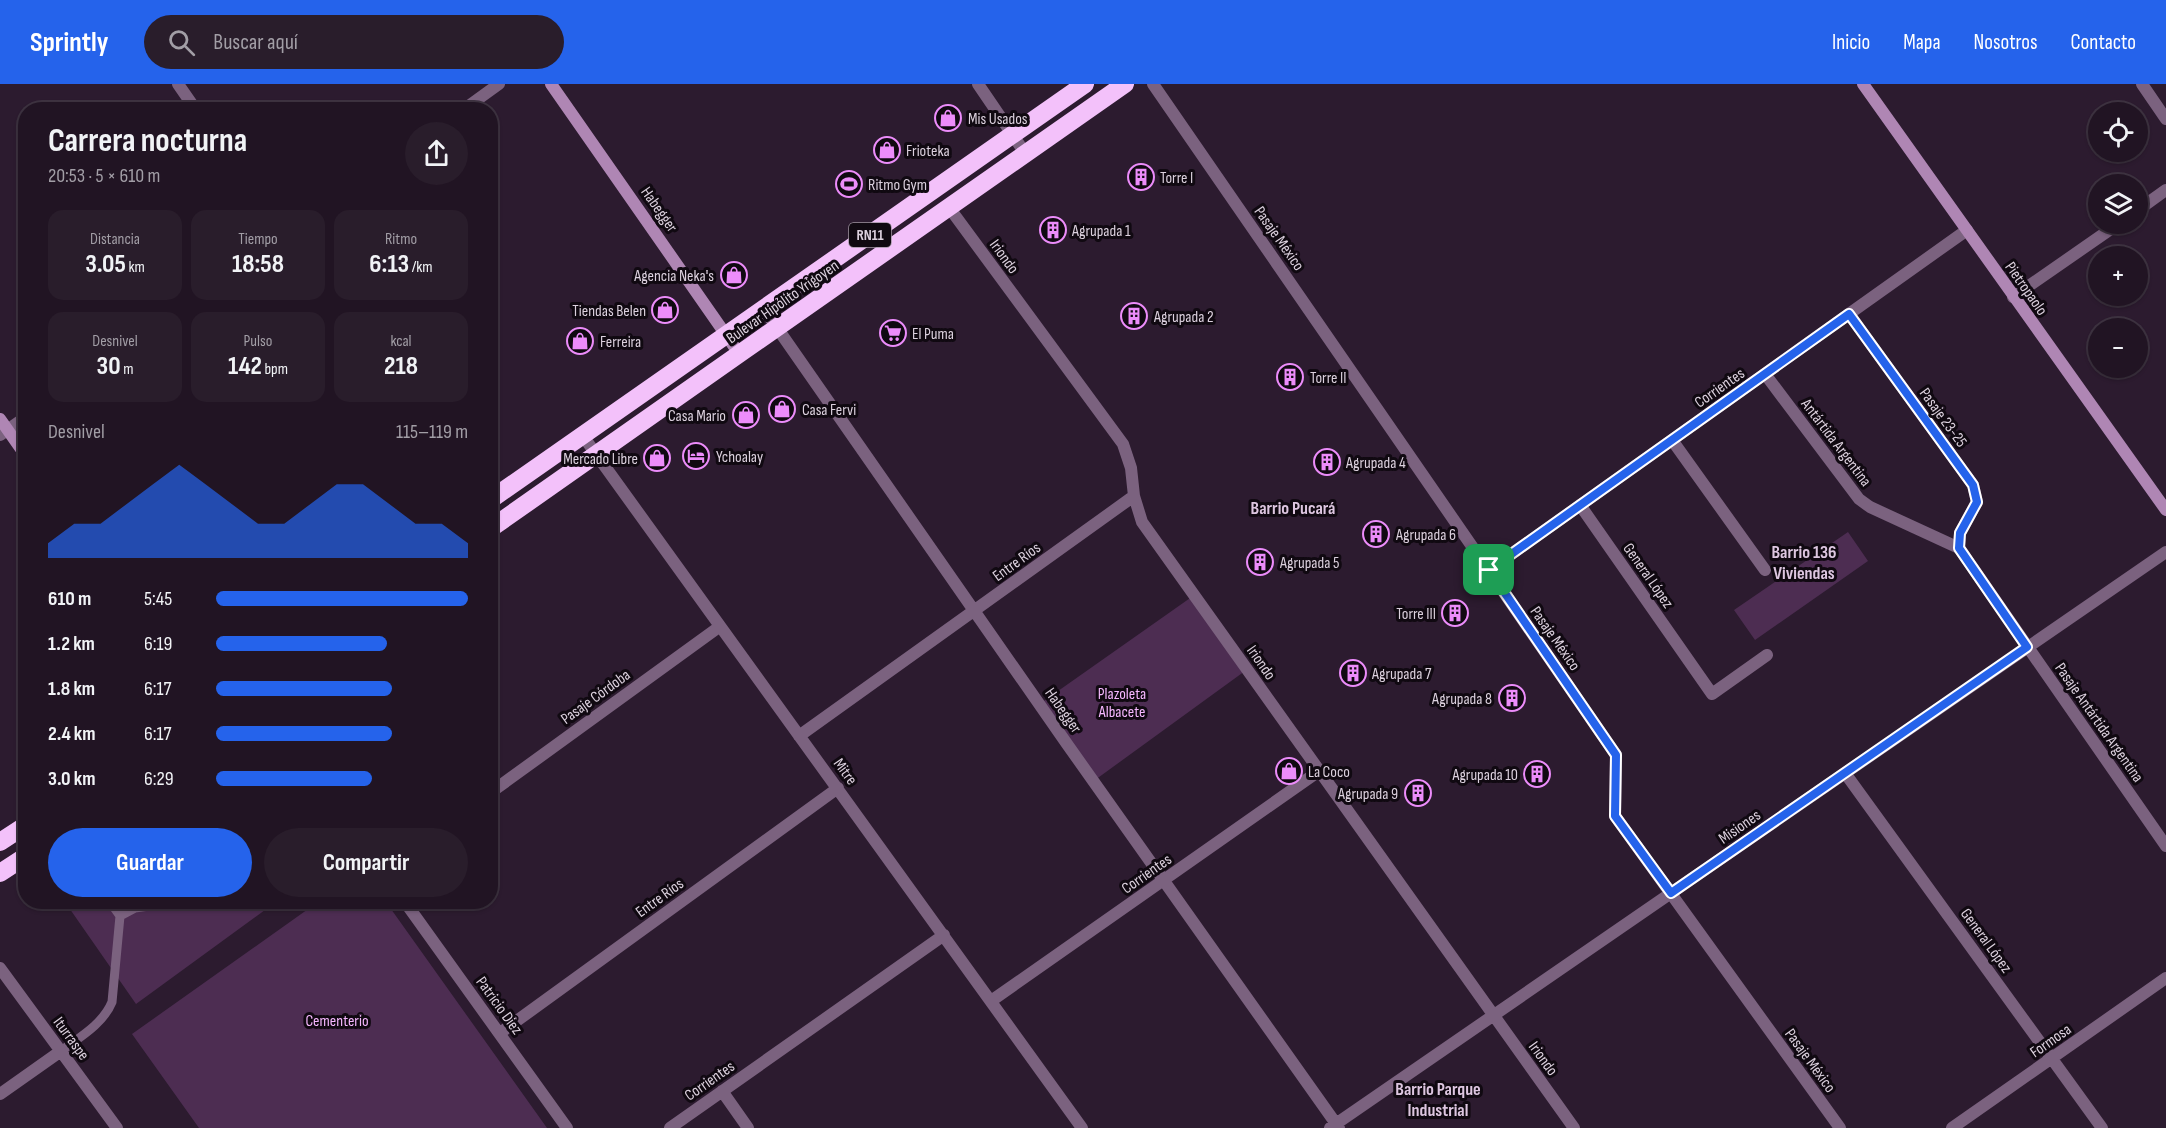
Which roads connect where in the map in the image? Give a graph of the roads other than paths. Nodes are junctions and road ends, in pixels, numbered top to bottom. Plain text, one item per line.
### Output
1 (178, 84) edge
2 (499, 84) edge
3 (551, 84) edge
4 (978, 84) edge
5 (1085, 84) edge
6 (1125, 84) edge
7 (1153, 84) edge
8 (1863, 84) edge
9 (2142, 84) edge
10 (190, 102) edge
11 (474, 102) edge
12 (2166, 119) edge
13 (1012, 135) junction
14 (1025, 153) junction
15 (2166, 190) edge
16 (2148, 203) edge
17 (948, 206) junction
18 (1967, 230) junction
19 (2104, 234) edge
20 (2013, 297) junction
21 (764, 309) junction
22 (1849, 314) junction
23 (777, 329) junction
24 (727, 334) junction
25 (740, 355) junction
26 (1765, 374) junction
27 (18, 421) edge
28 (2, 428) edge
29 (583, 436) junction
30 (1672, 440) junction
31 (18, 447) edge
32 (596, 456) junction
33 (498, 494) edge
34 (1134, 496) junction
35 (1580, 505) junction
36 (2166, 510) edge
37 (498, 524) edge
38 (1959, 548) junction
39 (2166, 552) edge
40 (1489, 570) junction
41 (1765, 570) dead end
42 (976, 611) junction
43 (719, 627) junction
44 (2027, 647) junction
45 (1767, 655) dead end
46 (800, 736) junction
47 (1319, 771) junction
48 (1845, 773) junction
49 (498, 787) edge
50 (838, 788) junction
51 (18, 830) edge
52 (0, 842) edge
53 (2166, 846) edge
54 (18, 861) edge
55 (0, 873) edge
56 (1164, 880) junction
57 (1671, 893) junction
58 (115, 909) edge
59 (133, 909) edge
60 (410, 909) edge
61 (120, 916) junction
62 (944, 935) junction
63 (0, 968) edge
64 (2166, 978) edge
65 (992, 1001) junction
66 (1493, 1016) junction
67 (500, 1033) junction
68 (61, 1051) junction
69 (2052, 1058) junction
70 (722, 1091) junction
71 (0, 1094) edge
72 (1335, 1127) edge
73 (117, 1128) edge
74 (567, 1128) edge
75 (670, 1128) edge
76 (748, 1128) edge
77 (1082, 1128) edge
78 (1574, 1128) edge
79 (1840, 1128) edge
80 (1952, 1128) edge
81 (2102, 1128) edge

1 - 10 street
2 - 11 street
3 - 24 street, Habegger
4 - 13 street
5 - 13 highway, Bulevar Hipólito Yrigoyen / RN11
6 - 14 highway, Bulevar Hipólito Yrigoyen / RN11
7 - 40 street, Pasaje México
8 - 18 street, Pietropaolo
9 - 12 street
13 - 14 street
13 - 21 highway, Bulevar Hipólito Yrigoyen / RN11
14 - 17 highway, Bulevar Hipólito Yrigoyen / RN11
15 - 16 street
17 - 23 highway, Bulevar Hipólito Yrigoyen / RN11
17 - 34 street, Iriondo
18 - 20 street, Pietropaolo
18 - 22 street, Corrientes
19 - 20 street
20 - 36 street, Pietropaolo
21 - 23 street, Habegger
21 - 24 highway, Bulevar Hipólito Yrigoyen / RN11
22 - 26 street, Corrientes
22 - 38 street, Pasaje 23-25
23 - 25 highway, Bulevar Hipólito Yrigoyen / RN11
23 - 42 street, Habegger
24 - 25 street, Habegger
24 - 29 highway, Bulevar Hipólito Yrigoyen / RN11
25 - 32 highway, Bulevar Hipólito Yrigoyen / RN11
26 - 30 street, Corrientes
26 - 38 street, Antártida Argentina
27 - 28 street
28 - 31 street
29 - 32 street, Mitre
29 - 33 highway, Bulevar Hipólito Yrigoyen / RN11
30 - 35 street, Corrientes
30 - 41 street
32 - 37 highway, Bulevar Hipólito Yrigoyen / RN11
32 - 43 street, Mitre
34 - 42 street, Entre Ríos
34 - 47 street, Iriondo
35 - 40 street, Corrientes
35 - 45 street, General López
38 - 44 street, Pasaje Antártida Argentina
39 - 44 street, Misiones
40 - 57 street, Pasaje México
42 - 46 street, Entre Ríos
42 - 56 street, Habegger
43 - 46 street, Mitre
43 - 49 street, Pasaje Córdoba
44 - 48 street, Misiones
44 - 53 street, Pasaje Antártida Argentina
46 - 50 street, Mitre
47 - 56 street, Corrientes
47 - 66 street, Iriondo
48 - 57 street, Misiones
48 - 69 street, General López
50 - 62 street, Mitre
50 - 67 street, Entre Ríos
51 - 52 highway
54 - 55 highway
56 - 65 street, Corrientes
56 - 72 street, Habegger
57 - 66 street, Misiones
57 - 79 street, Pasaje México
58 - 61 lane
59 - 61 lane
60 - 67 street, Patricio Diez
61 - 68 lane
62 - 65 street, Mitre
62 - 70 street, Corrientes
63 - 68 street, Iturraspe
64 - 69 street, Formosa
65 - 77 street, Mitre
66 - 72 street, Misiones
66 - 78 street, Iriondo
67 - 74 street, Patricio Diez
68 - 71 street
68 - 73 street, Iturraspe
69 - 80 street, Formosa
69 - 81 street, General López
70 - 75 street, Corrientes
70 - 76 street

